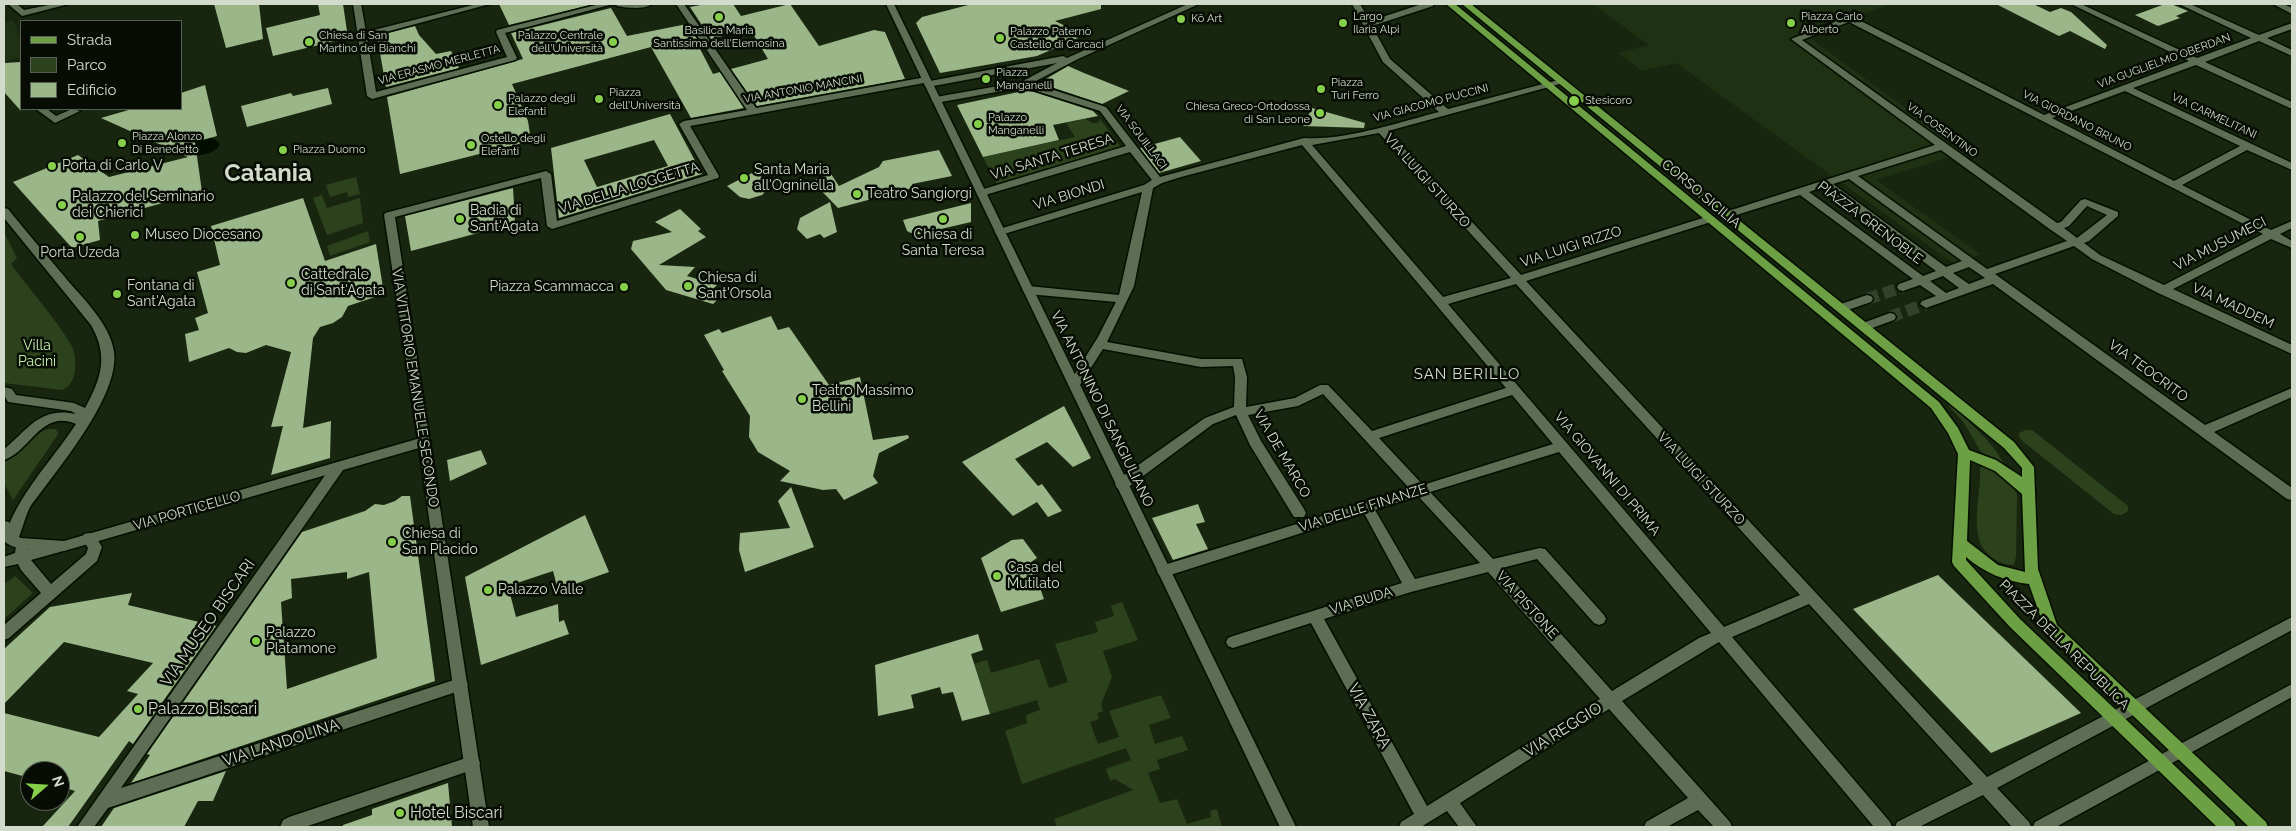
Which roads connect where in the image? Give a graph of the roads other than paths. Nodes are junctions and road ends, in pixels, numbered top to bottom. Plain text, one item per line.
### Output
1 (12, 4) edge
2 (65, 4) edge
3 (358, 4) edge
4 (486, 4) edge
5 (609, 4) edge
6 (620, 4) edge
7 (648, 4) edge
8 (680, 4) edge
9 (890, 4) edge
10 (1195, 4) edge
11 (1356, 4) edge
12 (1430, 4) edge
13 (1450, 4) edge
14 (1466, 4) edge
15 (2075, 4) edge
16 (2183, 4) edge
17 (2277, 4) edge
18 (2292, 11) edge
19 (1368, 25) junction
20 (2292, 26) edge
21 (363, 36) junction
22 (2260, 38) junction
23 (1795, 39) joint
24 (2292, 53) edge
25 (1075, 57) junction
26 (2197, 61) junction
27 (1007, 69) junction
28 (927, 82) junction
29 (1562, 82) junction
30 (1548, 85) junction
31 (1025, 86) junction
32 (2125, 88) junction
33 (936, 100) junction
34 (2292, 106) edge
35 (43, 110) edge
36 (75, 111) dead end
37 (753, 111) junction
38 (1445, 112) junction
39 (2044, 118) junction
40 (1380, 130) junction
41 (1304, 141) junction
42 (1943, 146) junction
43 (2247, 146) junction
44 (1132, 148) junction
45 (2292, 167) edge
46 (1850, 175) junction
47 (714, 176) joint
48 (1158, 181) junction
49 (1824, 184) junction
50 (2174, 185) junction
51 (1148, 187) junction
52 (1801, 191) junction
53 (981, 193) junction
54 (4, 211) edge
55 (1730, 213) junction
56 (1710, 219) junction
57 (2292, 224) edge
58 (552, 226) joint
59 (2055, 228) junction
60 (1000, 232) junction
61 (2272, 235) junction
62 (2075, 242) junction
63 (2292, 245) edge
64 (1971, 262) junction
65 (1945, 271) junction
66 (1991, 276) junction
67 (1517, 280) junction
68 (1921, 280) junction
69 (1903, 287) tunnel mouth
70 (1968, 289) junction
71 (1028, 290) junction
72 (2162, 290) junction
73 (1944, 298) junction
74 (1123, 299) junction
75 (1867, 299) tunnel mouth
76 (1440, 302) junction
77 (1926, 304) tunnel mouth
78 (1842, 308) junction
79 (1890, 317) tunnel mouth
80 (1864, 326) junction
81 (1101, 345) junction
82 (2292, 350) edge
83 (1074, 385) junction
84 (1515, 390) junction
85 (4, 392) edge
86 (2292, 392) edge
87 (1953, 398) joint
88 (1935, 405) joint
89 (1240, 411) junction
90 (83, 422) junction
91 (2204, 431) junction
92 (1371, 436) junction
93 (424, 442) junction
94 (1562, 446) junction
95 (1964, 454) junction
96 (4, 455) edge
97 (338, 467) junction
98 (1122, 484) junction
99 (1422, 490) junction
100 (2029, 493) junction
101 (2292, 495) edge
102 (25, 504) junction
103 (1367, 507) junction
104 (1299, 513) dead end
105 (4, 526) edge
106 (89, 538) junction
107 (1960, 543) junction
108 (18, 546) junction
109 (4, 562) edge
110 (1491, 566) junction
111 (1164, 571) junction
112 (2033, 579) junction
113 (1411, 586) junction
114 (50, 593) junction
115 (1810, 597) junction
116 (1314, 615) junction
117 (1599, 619) dead end
118 (2292, 623) edge
119 (4, 634) edge
120 (1721, 634) junction
121 (1233, 642) dead end
122 (460, 684) junction
123 (2292, 690) edge
124 (1611, 700) junction
125 (2133, 708) junction
126 (2114, 718) junction
127 (2179, 752) junction
128 (472, 762) junction
129 (2160, 763) junction
130 (1985, 786) junction
131 (1700, 800) junction
132 (1449, 801) junction
133 (103, 802) junction
134 (1424, 816) junction
135 (288, 826) edge
136 (85, 827) edge
137 (481, 827) edge
138 (1288, 827) edge
139 (1407, 827) edge
140 (1469, 827) edge
141 (1652, 827) edge
142 (1724, 827) edge
143 (1884, 827) edge
144 (1903, 827) edge
145 (2023, 827) edge
146 (2041, 827) edge
147 (2228, 827) edge
148 (2260, 827) edge

1 - 2 street
3 - 21 street
4 - 21 street
5 - 21 street, VIA ERASMO MERLETTA
6 - 7 street
8 - 37 street
9 - 28 street, VIA ANTONINO DI SANGIULIANO
10 - 25 street
11 - 19 street
12 - 19 street
13 - 30 main road, CORSO SICILIA
14 - 29 main road, CORSO SICILIA
15 - 26 street
16 - 22 street
17 - 18 street
19 - 38 street
20 - 22 street, VIA GUGLIELMO OBERDAN
22 - 24 street
22 - 26 street, VIA GUGLIELMO OBERDAN
23 - 39 street, VIA GIORDANO BRUNO
23 - 42 street, VIA COSENTINO
25 - 27 street, VIA ANTONIO MANCINI
25 - 31 street
26 - 32 street, VIA GUGLIELMO OBERDAN
26 - 34 street
27 - 28 street, VIA ANTONIO MANCINI
27 - 31 street
28 - 33 street, VIA ANTONINO DI SANGIULIANO
28 - 37 street, VIA ANTONIO MANCINI
29 - 30 street, VIA GIACOMO PUCCINI
29 - 55 main road, CORSO SICILIA
30 - 38 street, VIA GIACOMO PUCCINI
30 - 56 main road, CORSO SICILIA
31 - 33 street
31 - 44 street, VIA SQUILLACI
32 - 39 street, VIA GUGLIELMO OBERDAN
32 - 43 street, VIA CARMELITANI
33 - 53 street, VIA ANTONINO DI SANGIULIANO
35 - 36 street
37 - 47 street, VIA ANTONIO MANCINI
38 - 40 street, VIA GIACOMO PUCCINI
39 - 50 street, VIA GIORDANO BRUNO
40 - 41 street, VIA GIACOMO PUCCINI
40 - 67 street, VIA LUIGI STURZO
41 - 48 street, VIA GIACOMO PUCCINI
41 - 76 street, VIA GIOVANNI DI PRIMA
42 - 46 street
42 - 59 street, VIA COSENTINO
43 - 45 street, VIA CARMELITANI
43 - 50 street
44 - 48 street, VIA SQUILLACI
44 - 53 street, VIA SANTA TERESA
46 - 49 street
46 - 64 street, PIAZZA GRENOBLE
47 - 58 street, VIA DELLA LOGGETTA
48 - 51 street, VIA BIONDI
49 - 52 street
49 - 65 street, PIAZZA GRENOBLE
50 - 61 street, VIA GIORDANO BRUNO
51 - 60 street, VIA BIONDI
51 - 74 street
52 - 55 street
52 - 68 street, PIAZZA GRENOBLE
53 - 60 street, VIA ANTONINO DI SANGIULIANO
54 - 90 street
55 - 78 main road, CORSO SICILIA
56 - 67 street, VIA LUIGI RIZZO
56 - 88 main road, CORSO SICILIA
57 - 61 street, VIA MUSUMECI
58 - 93 street, VIA VITTORIO EMANUELE SECONDO
59 - 62 street, VIA COSENTINO
59 - 62 street
60 - 71 street, VIA ANTONINO DI SANGIULIANO
61 - 63 street, VIA GIORDANO BRUNO
61 - 72 street, VIA MUSUMECI
62 - 66 street
62 - 72 street, VIA MADDEM
64 - 65 street, PIAZZA GRENOBLE
64 - 66 street, PIAZZA GRENOBLE
65 - 68 street, PIAZZA GRENOBLE
65 - 70 street, PIAZZA GRENOBLE
66 - 70 street
66 - 91 street, VIA TEOCRITO
67 - 76 street, VIA LUIGI RIZZO
67 - 115 street, VIA LUIGI STURZO
68 - 69 street, PIAZZA GRENOBLE
68 - 73 street, PIAZZA GRENOBLE
70 - 73 street
71 - 74 street
71 - 83 street, VIA ANTONINO DI SANGIULIANO
72 - 82 street, VIA MADDEM
73 - 77 street
74 - 81 street
75 - 78 street
76 - 84 street, VIA GIOVANNI DI PRIMA
78 - 80 main road, CORSO SICILIA
79 - 80 street
80 - 87 main road, CORSO SICILIA
81 - 83 street
81 - 89 street
83 - 98 street, VIA ANTONINO DI SANGIULIANO
84 - 92 street
84 - 94 street, VIA GIOVANNI DI PRIMA
85 - 90 street
86 - 91 street
87 - 100 main road, PIAZZA DELLA REPUBLICA
88 - 95 main road, PIAZZA DELLA REPUBLICA
89 - 92 street, VIA PISTONE
89 - 98 street
89 - 104 street, VIA DE MARCO
90 - 96 street
90 - 102 street
91 - 101 street, VIA TEOCRITO
92 - 99 street, VIA PISTONE
93 - 97 street, VIA PORTICELLO
93 - 122 street, VIA VITTORIO EMANUELE SECONDO
94 - 99 street, VIA DELLE FINANZE
94 - 120 street, VIA GIOVANNI DI PRIMA
95 - 100 main road
95 - 107 main road, PIAZZA DELLA REPUBLICA
97 - 106 street, VIA PORTICELLO
97 - 133 street, VIA MUSEO BISCARI
98 - 111 street, VIA ANTONINO DI SANGIULIANO
99 - 103 street, VIA DELLE FINANZE
99 - 110 street, VIA PISTONE
100 - 112 main road, PIAZZA DELLA REPUBLICA
102 - 105 street
102 - 108 street
103 - 111 street, VIA DELLE FINANZE
103 - 113 street
105 - 108 street
106 - 108 street, VIA PORTICELLO
106 - 114 street
107 - 112 main road, PIAZZA DELLA REPUBLICA
107 - 126 main road, PIAZZA DELLA REPUBLICA
108 - 109 street, VIA PORTICELLO
108 - 114 street
110 - 113 street, VIA BUDA
110 - 117 street, VIA BUDA
110 - 124 street, VIA PISTONE
111 - 138 street, VIA ANTONINO DI SANGIULIANO
112 - 125 main road, PIAZZA DELLA REPUBLICA
113 - 116 street, VIA BUDA
114 - 119 street
115 - 120 street, VIA REGGIO
115 - 130 street, VIA LUIGI STURZO
116 - 121 street, VIA BUDA
116 - 134 street, VIA ZARA
118 - 125 street
120 - 124 street, VIA REGGIO
120 - 143 street, VIA GIOVANNI DI PRIMA
122 - 128 street, VIA VITTORIO EMANUELE SECONDO
122 - 133 street, VIA LANDOLINA
123 - 127 street
124 - 131 street, VIA PISTONE
124 - 132 street, VIA REGGIO
125 - 126 street
125 - 127 main road, PIAZZA DELLA REPUBLICA
126 - 129 main road, PIAZZA DELLA REPUBLICA
126 - 130 street
127 - 129 street
127 - 148 main road, PIAZZA DELLA REPUBLICA
128 - 135 street
128 - 137 street, VIA VITTORIO EMANUELE SECONDO
129 - 146 street
129 - 147 main road, PIAZZA DELLA REPUBLICA
130 - 144 street
130 - 145 street, VIA LUIGI STURZO
131 - 141 street
131 - 142 street, VIA PISTONE
132 - 134 street, VIA REGGIO
132 - 140 street
133 - 136 street, VIA MUSEO BISCARI
134 - 139 street, VIA REGGIO

